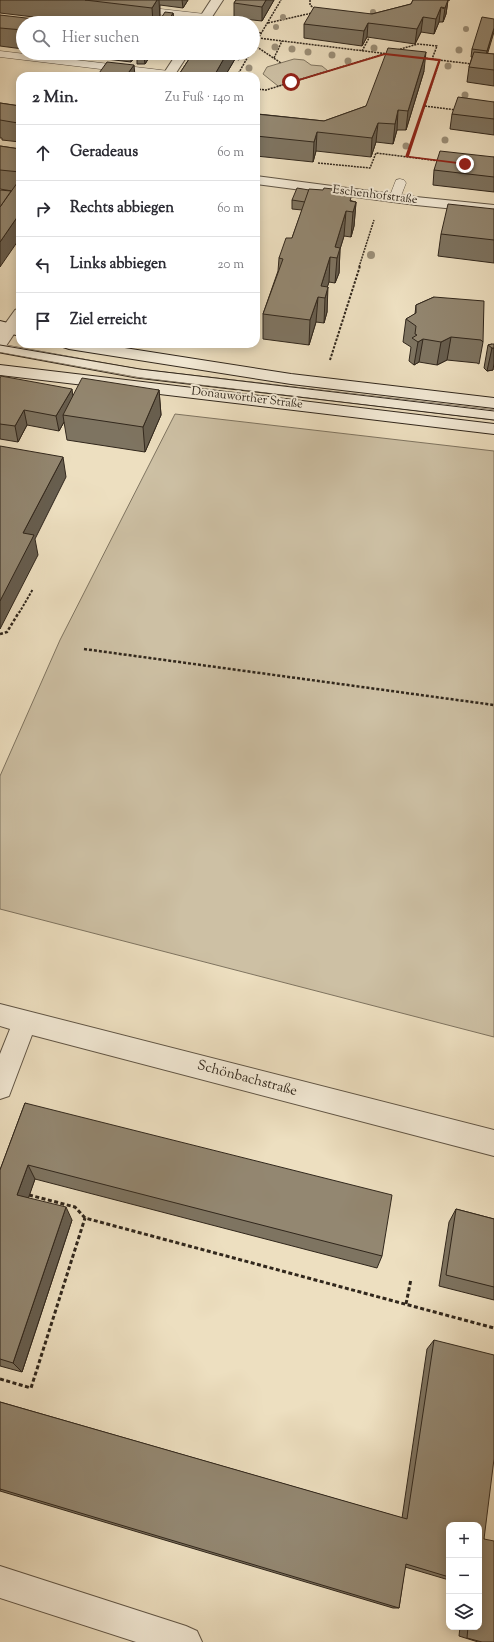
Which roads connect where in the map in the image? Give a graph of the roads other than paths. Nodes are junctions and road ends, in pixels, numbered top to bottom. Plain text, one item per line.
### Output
1 (145, 0) edge
2 (216, 0) edge
3 (123, 8) dead end
4 (138, 10) junction
5 (178, 16) edge
6 (206, 16) edge
7 (0, 54) edge
8 (16, 56) edge
9 (48, 60) edge
10 (179, 60) edge
11 (97, 66) junction
12 (92, 72) edge
13 (145, 72) edge
14 (171, 72) edge
15 (260, 181) edge
16 (400, 183) dead end
17 (389, 197) junction
18 (494, 209) edge
19 (16, 319) edge
20 (10, 328) edge
21 (0, 343) edge
22 (0, 348) edge
23 (95, 348) edge
24 (0, 370) edge
25 (494, 403) edge
26 (494, 415) edge
27 (494, 429) edge
28 (0, 1015) edge
29 (25, 1021) junction
30 (0, 1087) edge
31 (494, 1143) edge
32 (0, 1582) edge
33 (186, 1642) edge

1 - 4 lane
2 - 6 street
3 - 4 lane
4 - 5 lane
7 - 8 lane
9 - 11 lane
10 - 14 street
11 - 12 lane
11 - 13 lane
15 - 17 street, Eschenhofstraße
16 - 17 lane
17 - 18 street, Eschenhofstraße
19 - 20 street
20 - 21 street
22 - 26 lane
23 - 25 street, Donauwörther Straße
24 - 27 street, Donauwörther Straße
28 - 29 street, Schönbachstraße
29 - 30 street
29 - 31 street, Schönbachstraße
32 - 33 street

